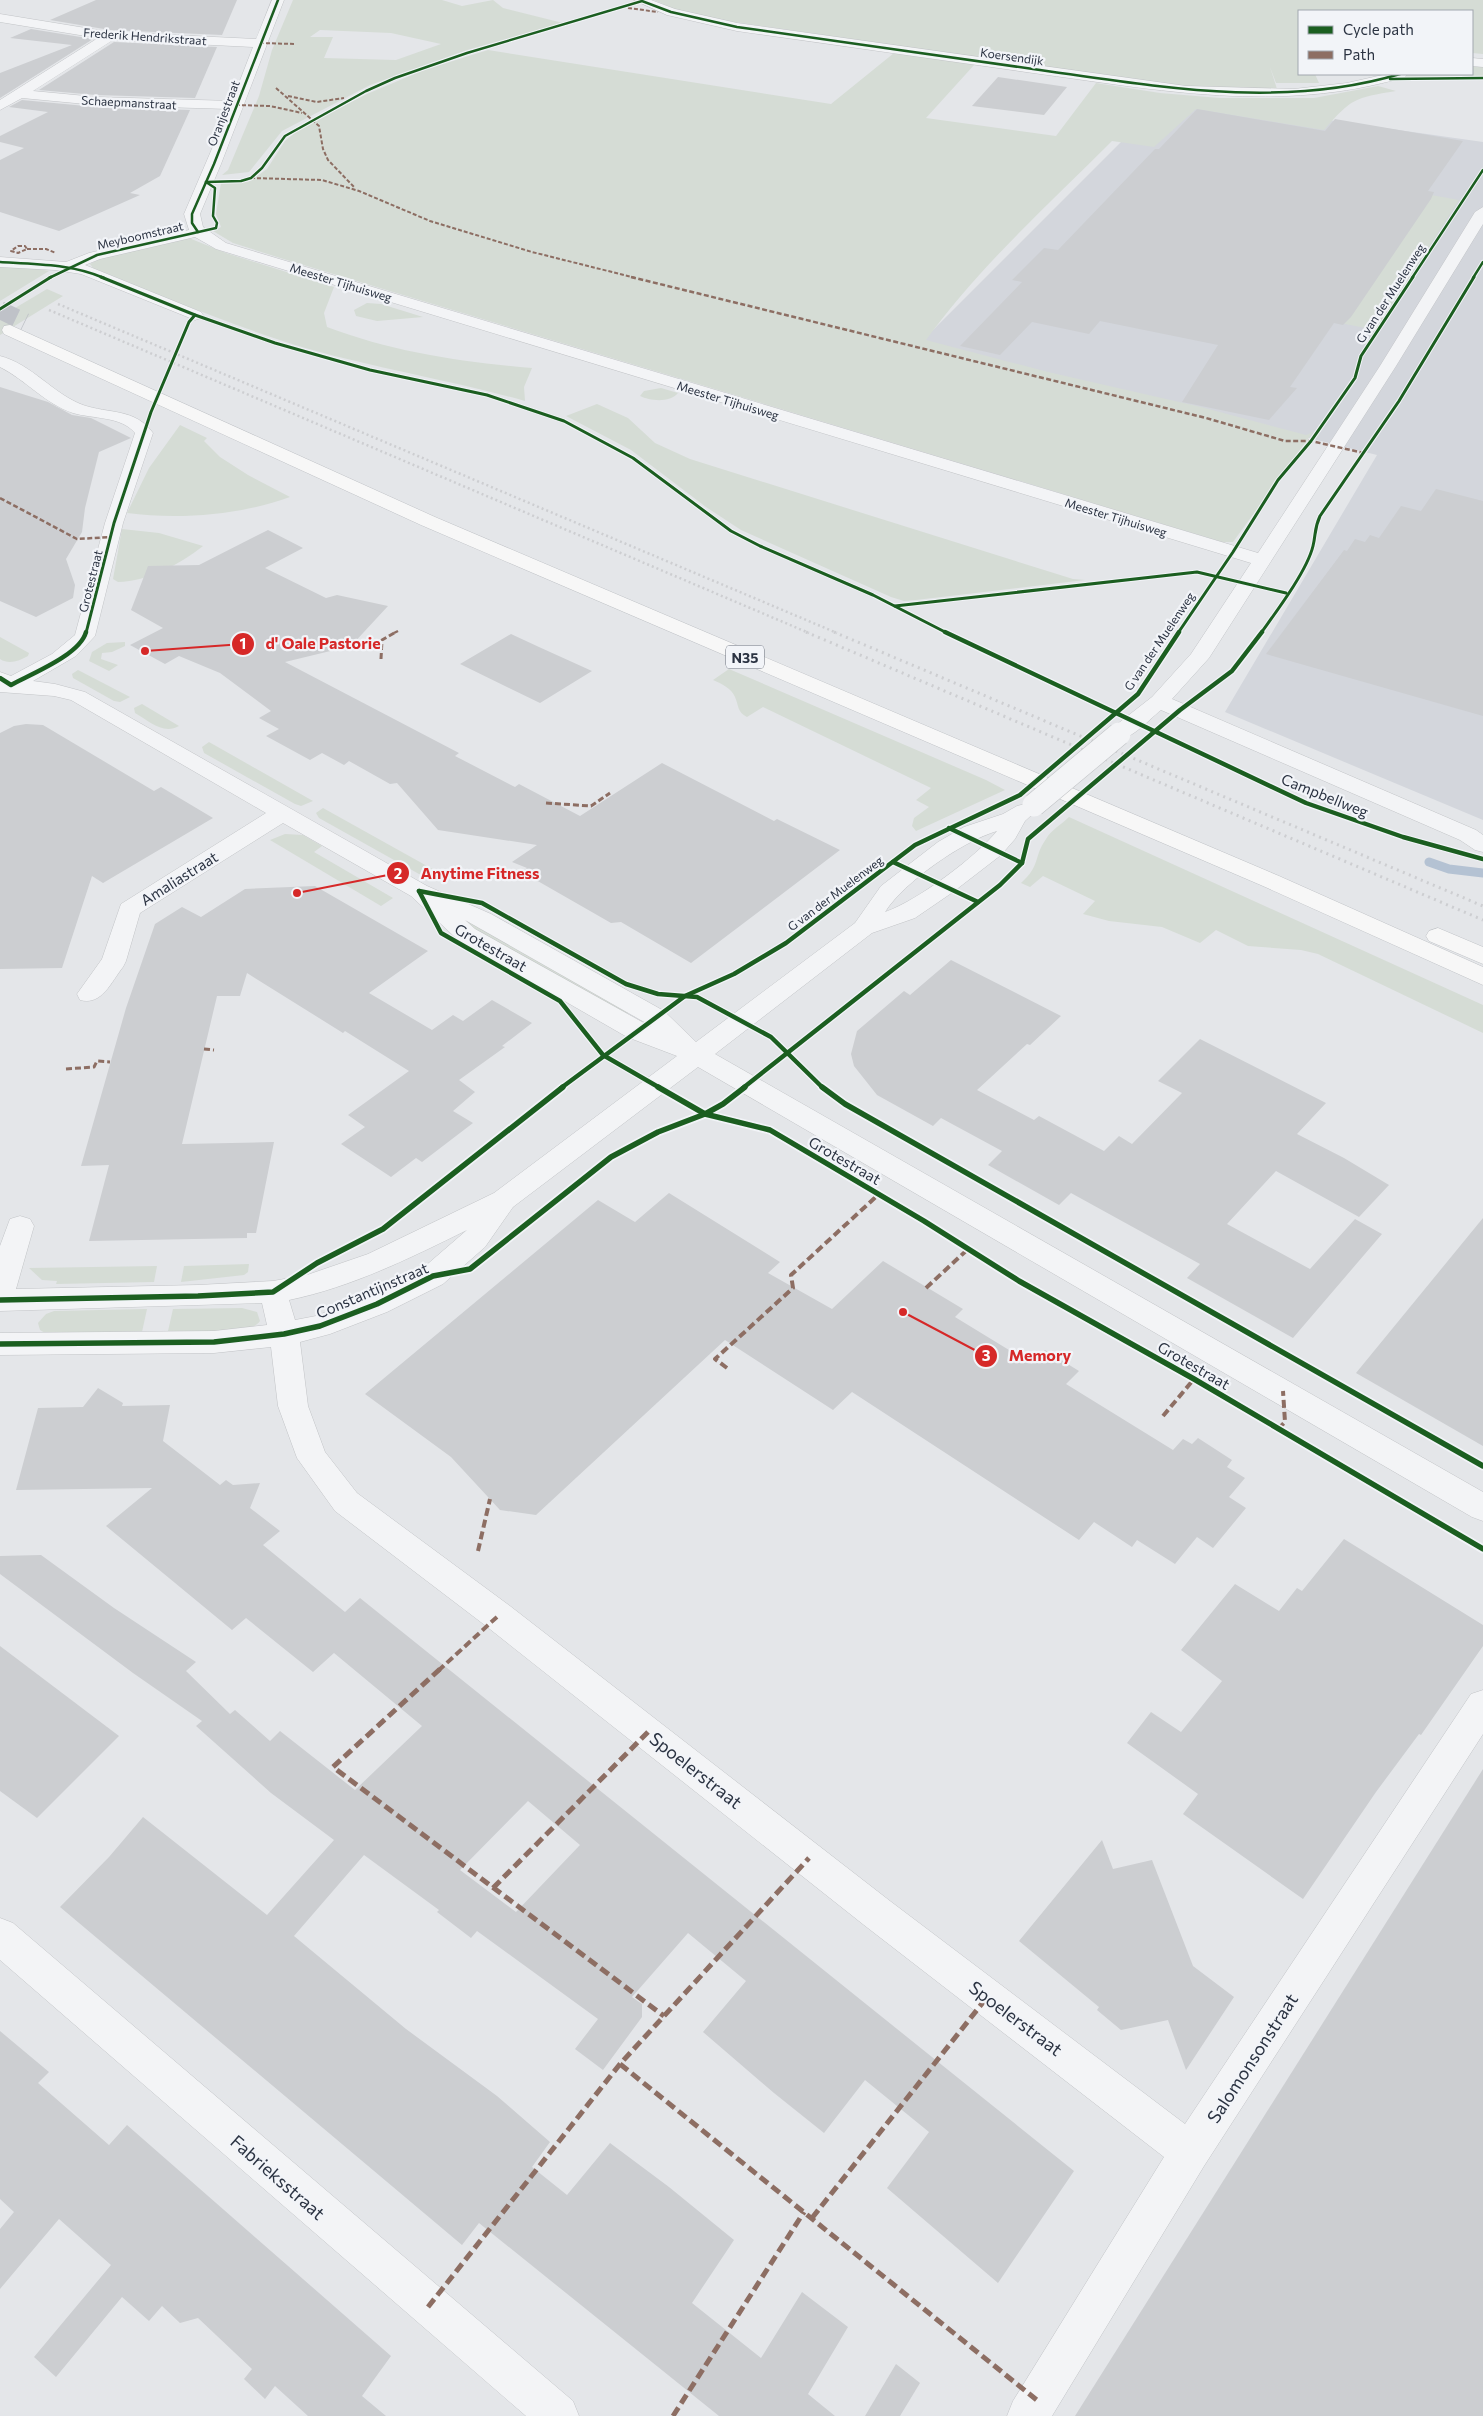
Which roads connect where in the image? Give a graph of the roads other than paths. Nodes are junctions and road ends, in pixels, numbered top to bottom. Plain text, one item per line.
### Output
1 (278, 0) edge
2 (640, 0) edge
3 (0, 18) edge
4 (110, 36) junction
5 (260, 43) junction
6 (1396, 75) edge
7 (22, 94) junction
8 (236, 105) junction
9 (0, 106) edge
10 (1483, 212) edge
11 (198, 232) junction
12 (0, 262) edge
13 (70, 266) junction
14 (195, 315) dead end
15 (0, 361) edge
16 (1262, 560) junction
17 (4, 685) edge
18 (1159, 701) junction
19 (284, 812) junction
20 (1483, 844) edge
21 (1483, 956) edge
22 (1483, 977) edge
23 (89, 994) dead end
24 (695, 1054) junction
25 (504, 1200) junction
26 (20, 1226) dead end
27 (272, 1292) junction
28 (0, 1293) edge
29 (0, 1300) edge
30 (284, 1334) junction
31 (0, 1344) edge
32 (1483, 1508) edge
33 (1483, 1705) edge
34 (0, 1936) edge
35 (1190, 2152) junction
36 (558, 2416) edge
37 (1028, 2416) edge

1 - 5 street, Oranjestraat
2 - 6 street, Koersendijk
3 - 4 street, Frederik Hendrikstraat
4 - 5 street, Frederik Hendrikstraat
4 - 7 street
5 - 8 street, Oranjestraat
7 - 8 street, Schaepmanstraat
7 - 9 street
8 - 11 street, Oranjestraat
10 - 16 street
11 - 13 street, Meyboomstraat
11 - 16 street, Meester Tijhuisweg
12 - 13 street
13 - 14 street
15 - 17 street, Grotestraat
16 - 18 street
17 - 19 street, Grotestraat
18 - 20 street, Campbellweg
18 - 24 street, bridge
19 - 23 street, Amaliastraat
19 - 24 street, Grotestraat
21 - 22 main road, N35
24 - 25 street, Constantijnstraat
24 - 32 street, Grotestraat
25 - 27 street, Constantijnstraat
25 - 30 street, Constantijnstraat
26 - 28 street
27 - 29 street, Constantijnstraat
27 - 30 street, Spoelerstraat
30 - 31 street, Constantijnstraat
30 - 35 street, Spoelerstraat
33 - 35 street, Salomonsonstraat
34 - 36 street, Fabrieksstraat
35 - 37 street, Salomonsonstraat

